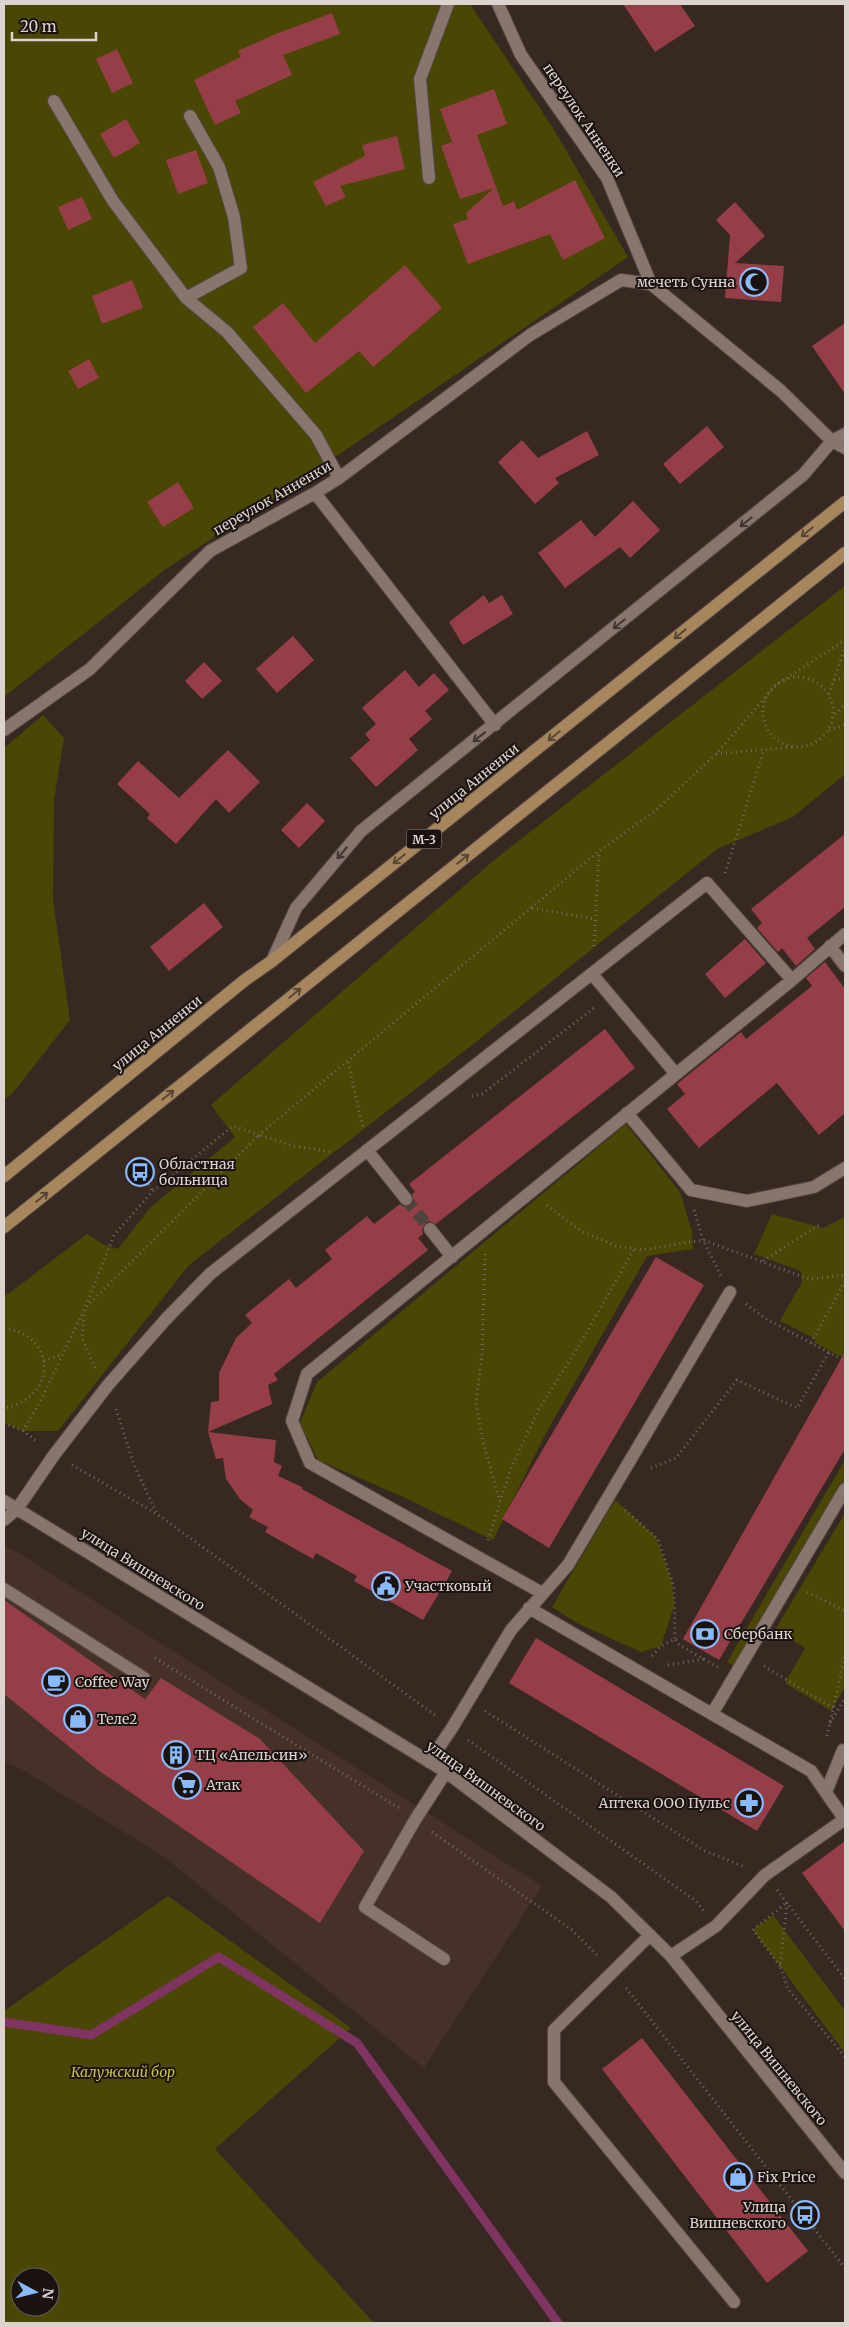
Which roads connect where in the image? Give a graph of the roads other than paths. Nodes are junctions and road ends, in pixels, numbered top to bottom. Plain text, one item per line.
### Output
1 (448, 4) edge
2 (498, 4) edge
3 (54, 101) dead end
4 (190, 116) dead end
5 (429, 178) dead end
6 (651, 284) junction
7 (186, 298) junction
8 (845, 434) edge
9 (832, 441) junction
10 (845, 448) edge
11 (338, 478) junction
12 (315, 493) junction
13 (845, 502) edge
14 (845, 553) edge
15 (495, 725) junction
16 (4, 730) edge
17 (845, 934) edge
18 (830, 946) junction
19 (272, 961) junction
20 (845, 966) edge
21 (592, 974) junction
22 (792, 980) junction
23 (676, 1074) junction
24 (627, 1113) junction
25 (364, 1153) junction
26 (845, 1168) edge
27 (4, 1176) edge
28 (406, 1199) tunnel mouth
29 (4, 1227) edge
30 (430, 1229) tunnel mouth
31 (452, 1257) junction
32 (730, 1292) road end
33 (845, 1489) edge
34 (4, 1501) edge
35 (17, 1509) junction
36 (4, 1520) edge
37 (4, 1589) edge
38 (542, 1593) junction
39 (529, 1608) junction
40 (144, 1678) dead end
41 (712, 1714) junction
42 (843, 1753) edge
43 (429, 1762) junction
44 (446, 1772) junction
45 (826, 1792) junction
46 (845, 1820) edge
47 (650, 1935) junction
48 (671, 1956) junction
49 (444, 1959) dead end
50 (845, 2173) edge
51 (734, 2302) dead end

1 - 5 street
2 - 6 street, переулок Анненки
3 - 7 street
4 - 7 street
6 - 9 street, переулок Анненки
6 - 11 street, переулок Анненки
7 - 11 street
8 - 9 street
9 - 10 street, переулок Анненки
9 -> 15 street
11 - 12 street, переулок Анненки
12 - 15 street
12 - 16 street, переулок Анненки
13 -> 19 main road, улица Анненки / М-3
29 -> 14 main road
15 -> 19 street
17 - 18 street
18 - 20 street
18 - 22 street
19 - 27 main road, улица Анненки / М-3
21 - 22 street
21 - 23 street
21 - 25 street
22 - 23 street
23 - 24 street
24 - 26 street
24 - 31 street
25 - 28 street
25 - 35 street
30 - 31 street
31 - 38 street
32 - 38 street
33 - 41 street
34 - 35 street, улица Вишневского
35 - 36 street
35 - 43 street, улица Вишневского
37 - 40 street
38 - 39 street
39 - 41 street
39 - 43 street
41 - 45 street
42 - 45 street
43 - 44 street, улица Вишневского
44 - 47 street, улица Вишневского
44 - 49 street
45 - 46 street
46 - 48 street
47 - 48 street, улица Вишневского
47 - 51 street
48 - 50 street, улица Вишневского

